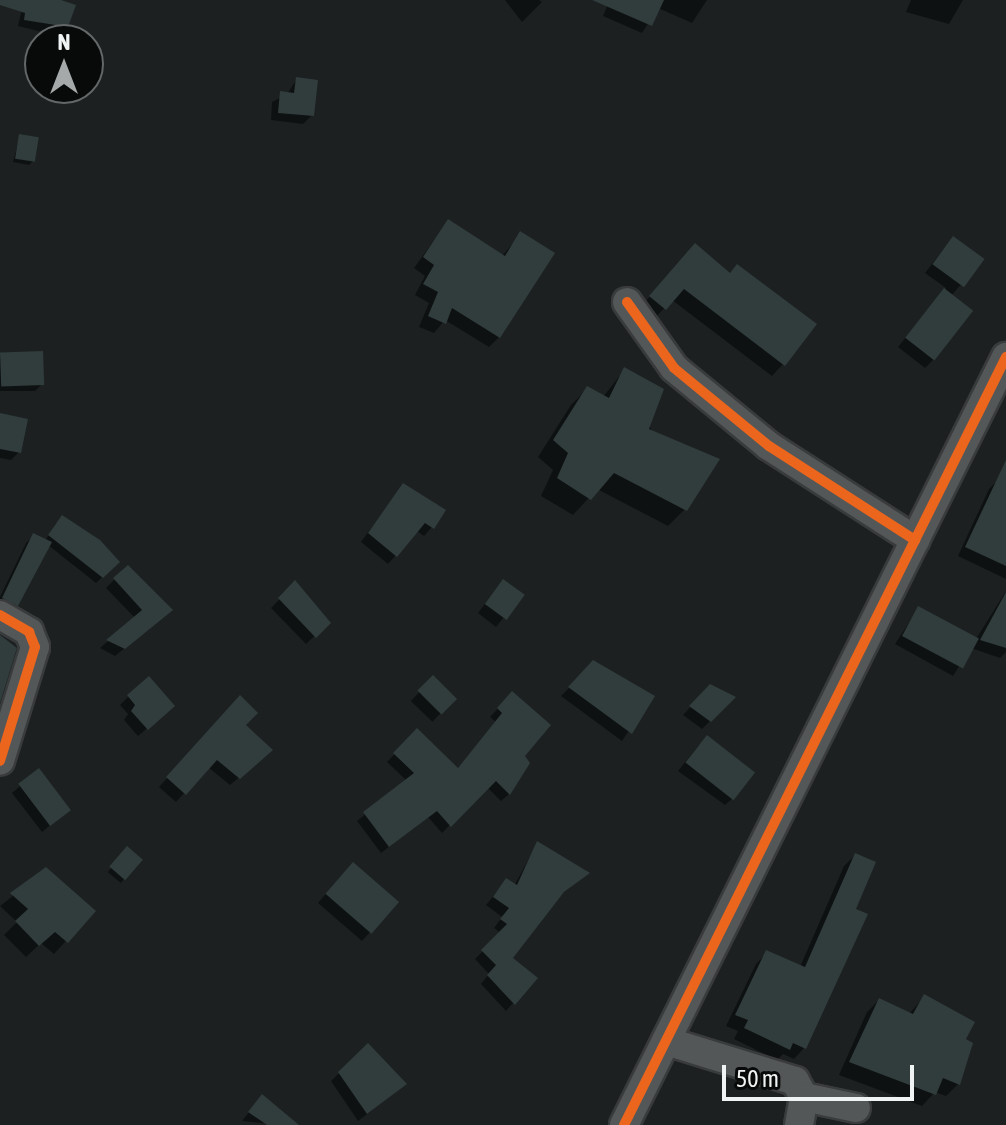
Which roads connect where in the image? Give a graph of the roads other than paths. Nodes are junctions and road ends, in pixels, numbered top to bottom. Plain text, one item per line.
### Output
1 (627, 302) dead end
2 (1006, 357) edge
3 (915, 540) junction
4 (0, 615) edge
5 (0, 761) edge
6 (666, 1041) junction
7 (804, 1097) junction
8 (856, 1108) dead end
9 (624, 1125) edge
10 (799, 1125) edge

1 - 3 street
2 - 3 street
3 - 6 street
4 - 5 street
6 - 7 street
6 - 9 street
7 - 8 street
7 - 10 street

